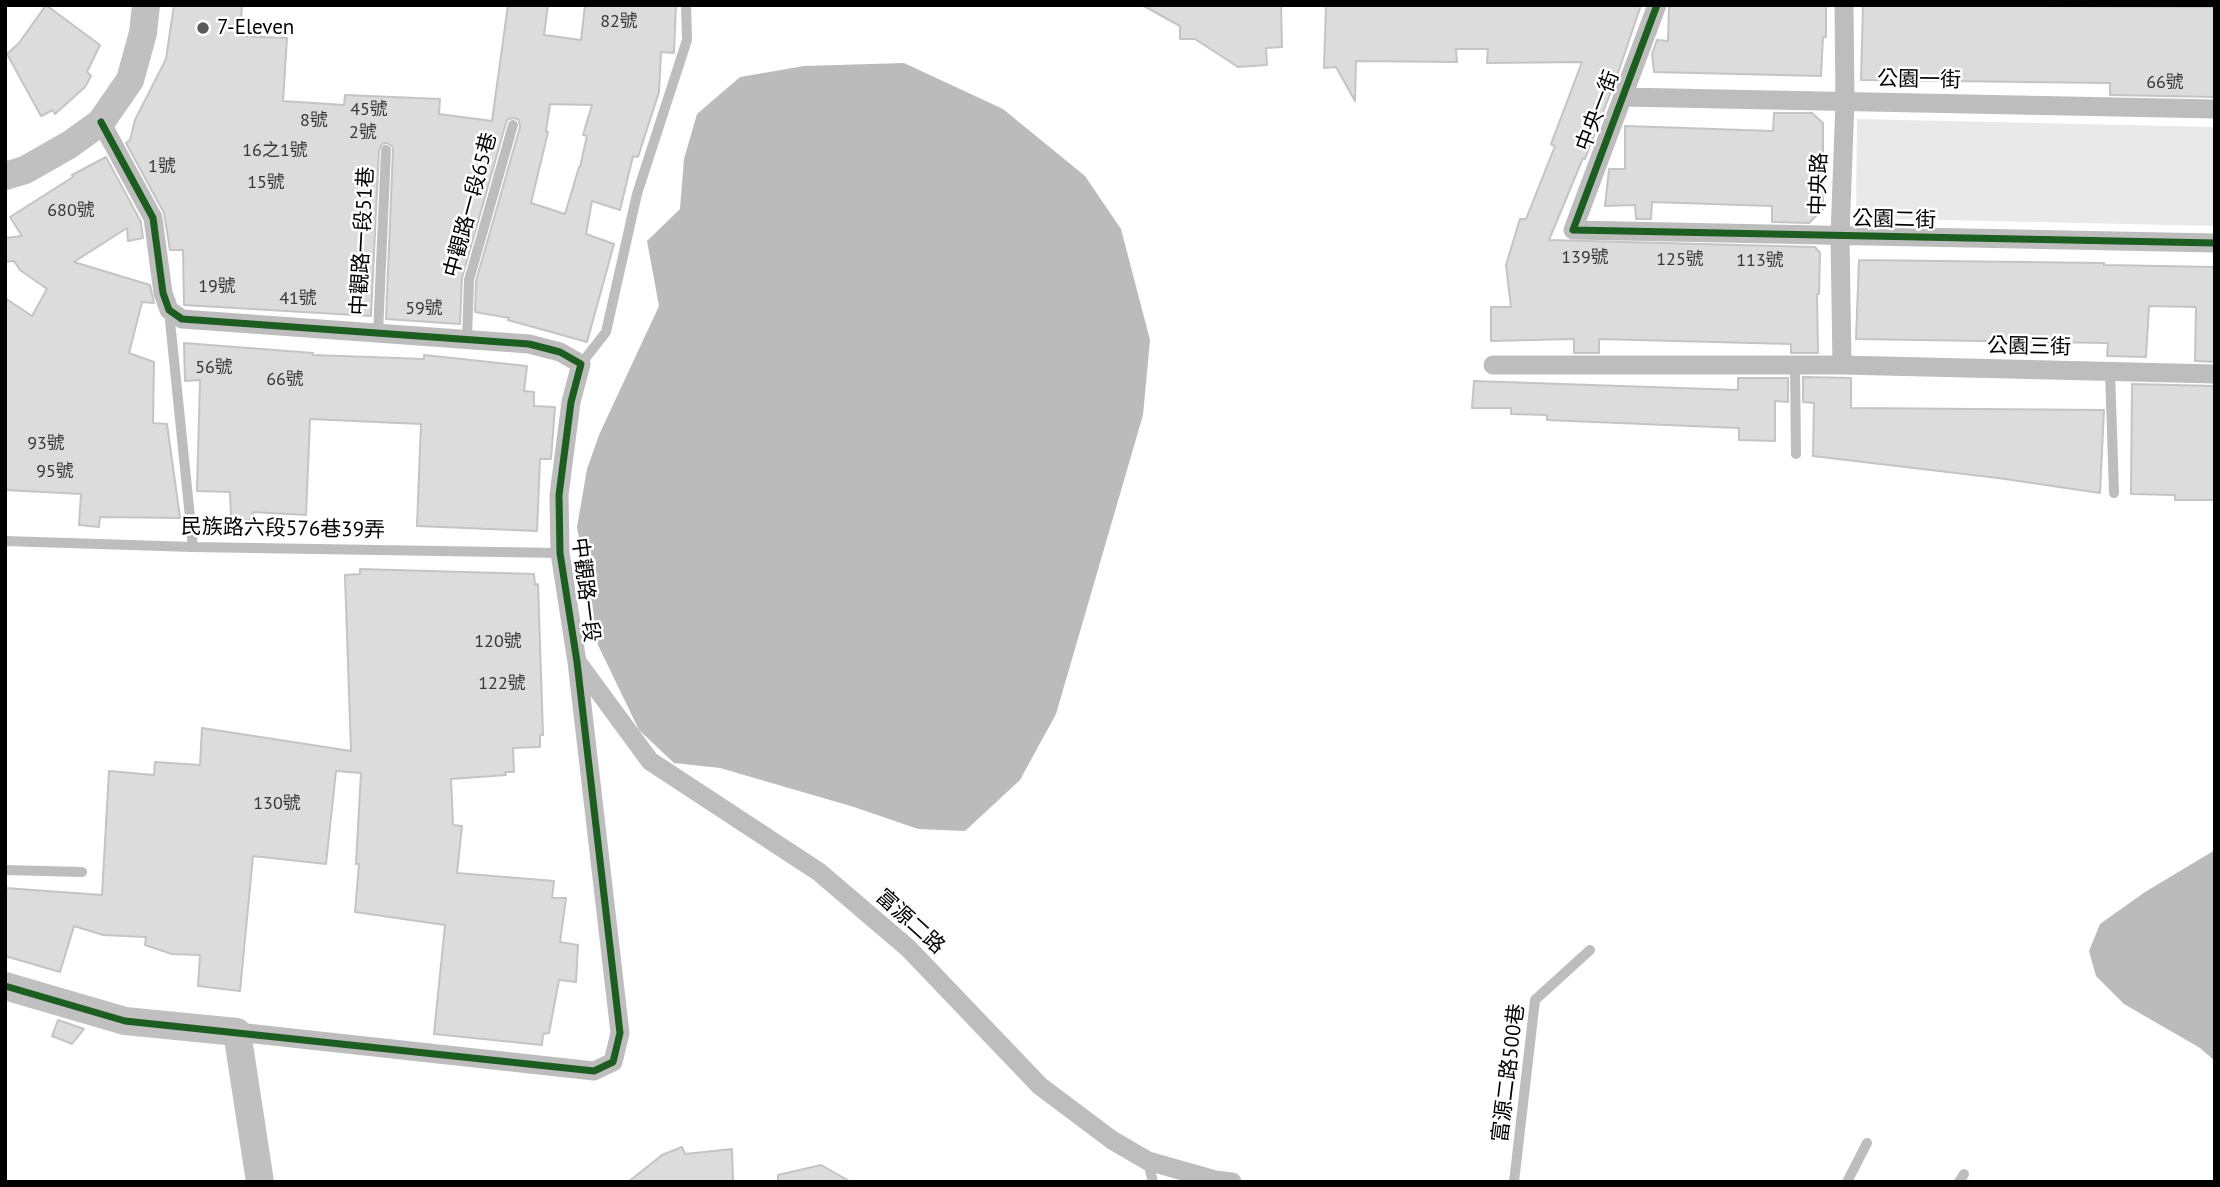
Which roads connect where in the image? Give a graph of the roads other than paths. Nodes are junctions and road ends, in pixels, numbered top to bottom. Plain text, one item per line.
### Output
1 (146, 5) edge
2 (686, 5) edge
3 (1657, 5) edge
4 (1844, 5) edge
5 (1623, 96) junction
6 (1845, 101) junction
7 (2215, 109) edge
8 (101, 122) junction
9 (513, 125) dead end
10 (386, 150) dead end
11 (5, 176) edge
12 (1573, 230) joint
13 (1840, 236) junction
14 (2215, 243) edge
15 (169, 310) junction
16 (378, 333) junction
17 (467, 338) junction
18 (581, 364) junction
19 (1493, 365) dead end
20 (1842, 365) junction
21 (1796, 366) junction
22 (2110, 371) junction
23 (2215, 374) edge
24 (1796, 454) dead end
25 (2114, 493) dead end
26 (5, 541) edge
27 (193, 547) junction
28 (561, 553) junction
29 (577, 662) junction
30 (5, 870) edge
31 (82, 872) dead end
32 (1590, 950) dead end
33 (5, 986) edge
34 (237, 1032) junction
35 (1867, 1143) dead end
36 (1148, 1161) junction
37 (260, 1182) edge
38 (1153, 1182) edge
39 (1232, 1182) edge
40 (1514, 1182) edge
41 (1847, 1182) edge

1 - 8 street
2 - 18 lane
3 - 5 street, 中央一街
4 - 6 street, 中央路
5 - 6 street, 公園一街
5 - 12 street, 中央一街
6 - 7 street, 公園一街
6 - 13 street, 中央路
8 - 11 street
8 - 15 street
9 - 17 lane, 中觀路一段65巷
10 - 16 lane, 中觀路一段51巷
12 - 13 street, 公園二街
13 - 14 street, 公園二街
13 - 20 street, 中央路
15 - 16 street
15 - 27 lane
16 - 17 street
17 - 18 street
18 - 28 street, 中觀路一段
19 - 21 street, 公園三街
20 - 21 street, 公園三街
20 - 22 street, 公園三街
21 - 24 lane
22 - 23 street, 公園三街
22 - 25 lane
26 - 27 lane, 民族路六段576巷39弄
27 - 28 lane, 民族路六段576巷39弄
28 - 29 street, 中觀路一段
29 - 34 street, 中觀路一段
29 - 36 street, 富源二路
30 - 31 lane
32 - 40 lane, 富源二路500巷
33 - 34 street
34 - 37 street
35 - 41 lane
36 - 38 lane
36 - 39 street, 富源二路

